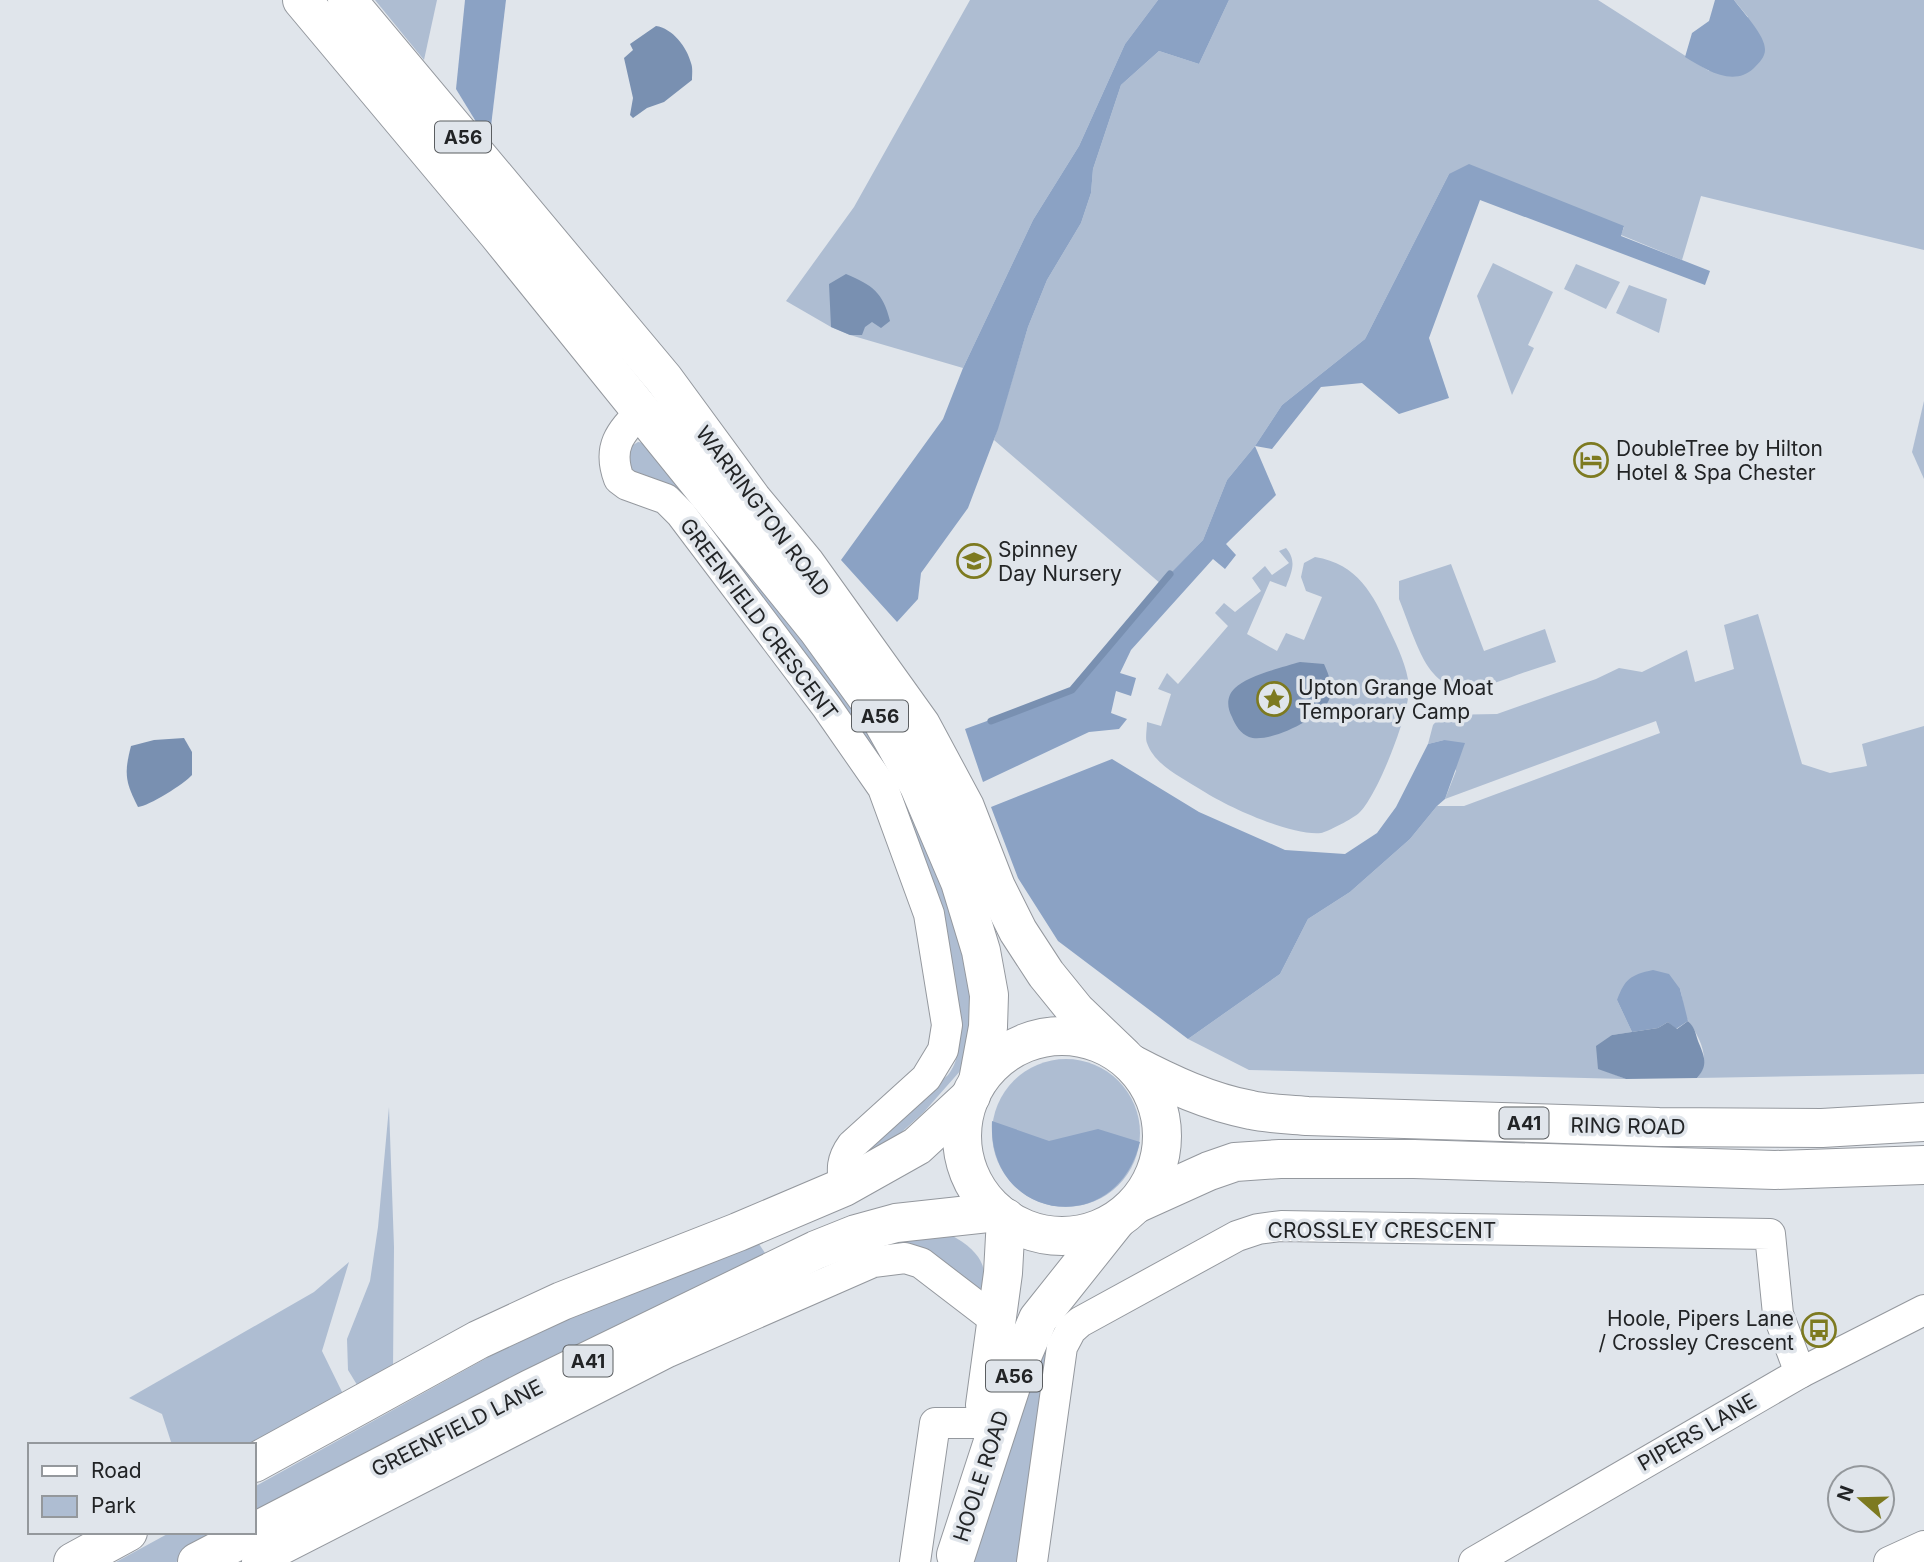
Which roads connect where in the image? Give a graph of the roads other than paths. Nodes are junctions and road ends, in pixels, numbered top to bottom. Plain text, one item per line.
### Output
1 (302, 0) edge
2 (347, 0) edge
3 (641, 411) junction
4 (1128, 1060) junction
5 (974, 1089) junction
6 (1924, 1122) edge
7 (1924, 1165) edge
8 (844, 1187) junction
9 (1126, 1212) junction
10 (1001, 1215) junction
11 (1924, 1310) edge
12 (998, 1322) junction
13 (1800, 1373) junction
14 (982, 1423) junction
15 (256, 1462) edge
16 (256, 1532) edge
17 (124, 1534) edge
18 (251, 1534) edge
19 (1924, 1546) edge
20 (955, 1559) edge
21 (73, 1562) edge
22 (197, 1562) edge
23 (257, 1562) edge
24 (915, 1562) edge
25 (1032, 1562) edge
26 (1474, 1562) edge
27 (1889, 1562) edge

1 - 3 highway, WARRINGTON ROAD / A56
2 - 4 highway, WARRINGTON ROAD / A56
3 - 5 highway, WARRINGTON ROAD / A56
3 - 8 street, GREENFIELD CRESCENT
4 - 5 highway
4 - 6 highway, RING ROAD / A41
4 - 9 highway
5 - 8 highway
5 - 10 highway
7 - 9 highway, RING ROAD / A41
8 - 15 highway
9 - 10 highway
9 - 20 highway, HOOLE ROAD / A56
10 - 12 highway, HOOLE ROAD / A56
10 - 16 highway, GREENFIELD LANE / A41
11 - 13 street, PIPERS LANE
12 - 14 highway, HOOLE ROAD / A56
12 - 23 street, GREENFIELD LANE
13 - 25 street, CROSSLEY CRESCENT
13 - 26 street, PIPERS LANE
14 - 20 highway, HOOLE ROAD / A56
14 - 24 street, HOOLE ROAD
17 - 21 highway
18 - 22 highway, GREENFIELD LANE / A41
19 - 27 street

